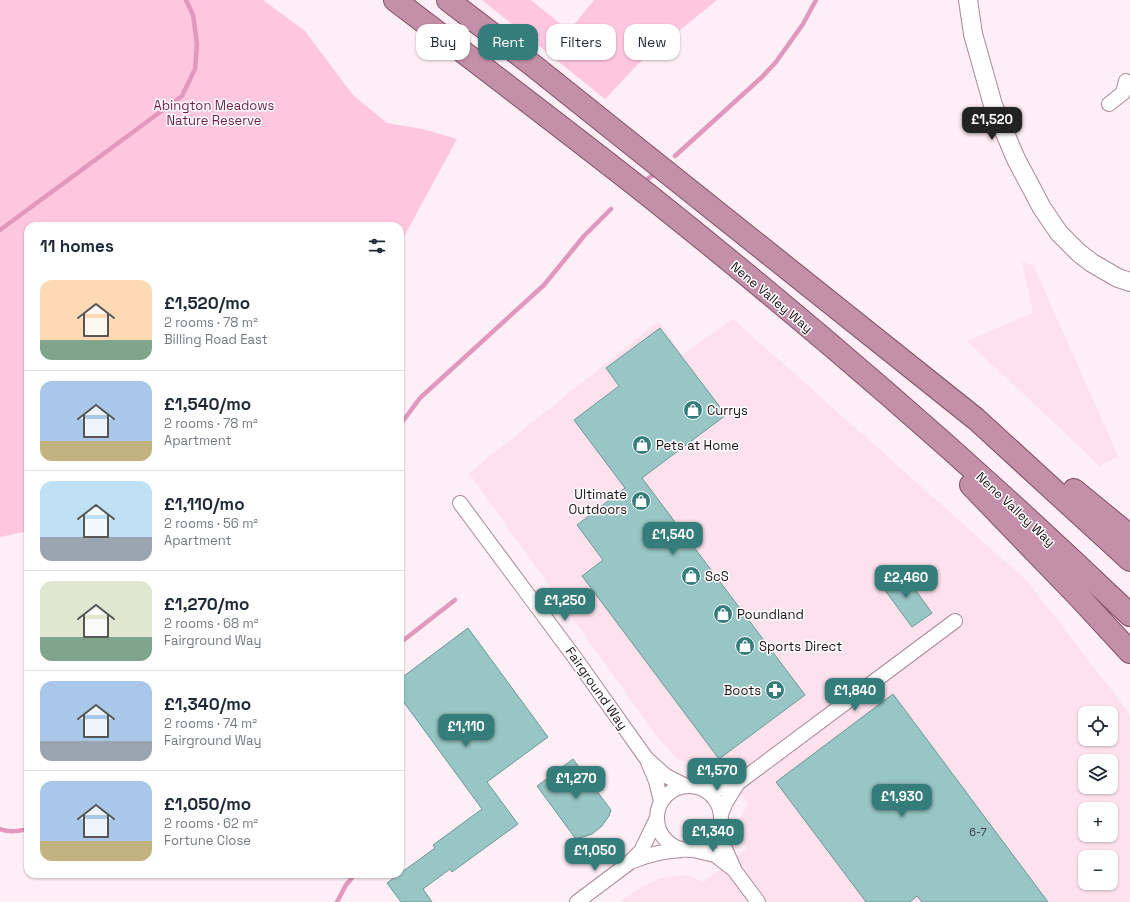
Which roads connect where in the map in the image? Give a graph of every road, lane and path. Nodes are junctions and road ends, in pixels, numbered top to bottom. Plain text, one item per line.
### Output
1 (395, 0) edge
2 (448, 0) edge
3 (968, 0) edge
4 (1126, 91) edge
5 (1109, 104) dead end
6 (1130, 282) edge
7 (871, 379) junction
8 (976, 419) junction
9 (460, 503) dead end
10 (1130, 536) edge
11 (1130, 560) edge
12 (1130, 615) edge
13 (955, 621) dead end
14 (1130, 652) edge
15 (646, 758) junction
16 (738, 782) junction
17 (686, 786) junction
18 (704, 789) junction
19 (661, 801) junction
20 (656, 820) junction
21 (720, 820) junction
22 (688, 850) junction
23 (629, 863) junction
24 (735, 871) junction
25 (577, 902) edge
26 (758, 902) edge

1 - 7 highway, Nene Valley Way
2 - 8 highway
3 - 6 street
4 - 5 street
7 - 12 highway, Nene Valley Way
7 - 14 highway
8 - 10 highway
8 - 11 highway
9 - 15 street, Fairground Way
13 - 16 street
15 - 17 street
15 - 19 street
16 - 18 street
16 - 21 street
17 - 18 street
17 - 19 street
18 - 21 street
19 - 20 street
20 - 22 street
20 - 23 street
21 - 22 street
21 - 24 street
22 - 23 street
22 - 24 street
23 - 25 street
24 - 26 street

